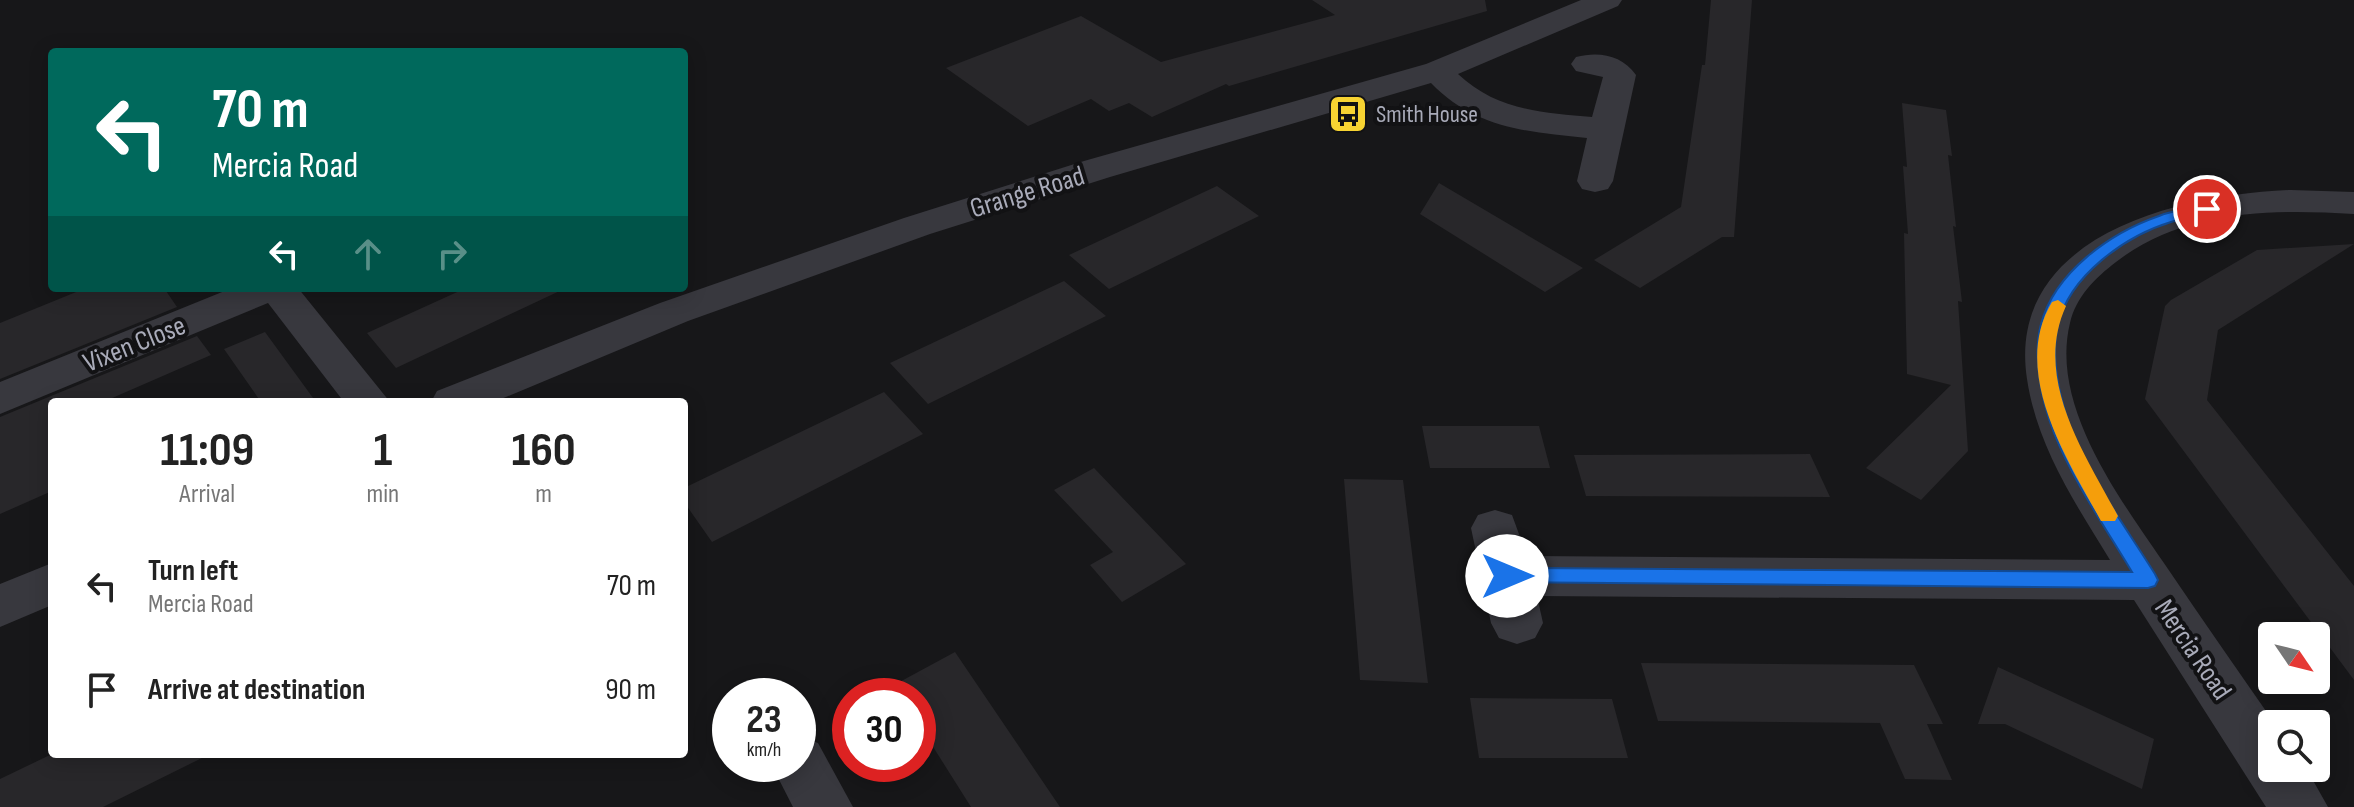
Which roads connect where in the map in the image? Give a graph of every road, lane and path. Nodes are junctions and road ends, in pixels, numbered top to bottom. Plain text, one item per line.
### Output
1 (1607, 0) edge
2 (1587, 64) dead end
3 (1437, 71) junction
4 (1606, 129) junction
5 (1595, 181) dead end
6 (2354, 203) edge
7 (258, 292) edge
8 (280, 292) edge
9 (365, 398) edge
10 (463, 398) edge
11 (0, 399) edge
12 (1495, 528) dead end
13 (2148, 580) junction
14 (48, 585) edge
15 (0, 606) edge
16 (2258, 746) edge
17 (810, 782) edge
18 (2282, 782) edge
19 (824, 807) edge
20 (2299, 807) edge

1 - 3 street, Grange Road
2 - 4 street
3 - 4 street
3 - 10 street, Grange Road
4 - 5 street
6 - 13 street, Mercia Road
7 - 11 street, Vixen Close
8 - 9 street
12 - 13 street
13 - 16 street, Mercia Road
14 - 15 street
17 - 19 street
18 - 20 street, Mercia Road

